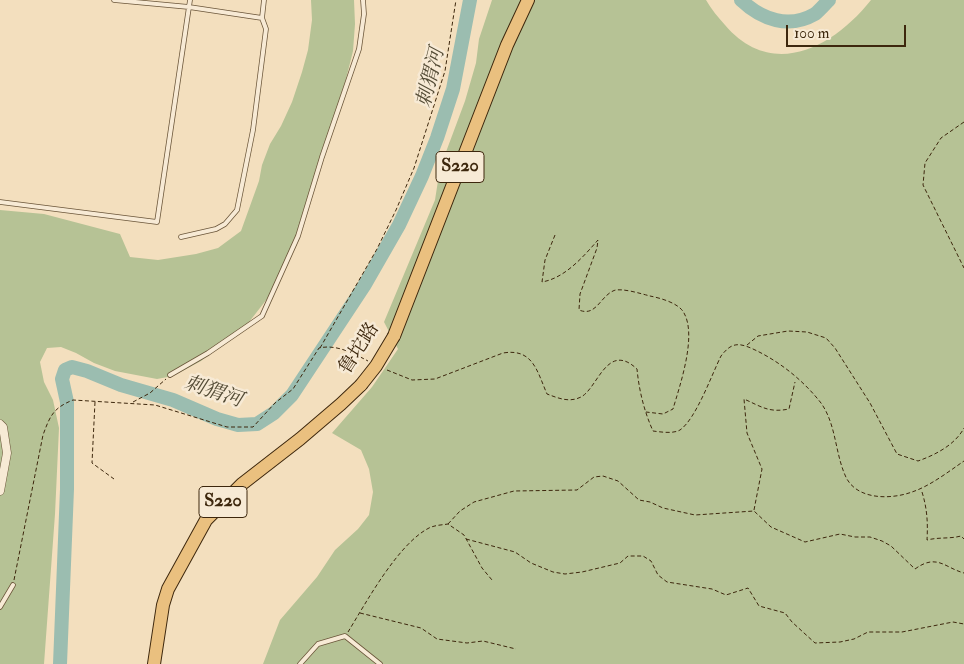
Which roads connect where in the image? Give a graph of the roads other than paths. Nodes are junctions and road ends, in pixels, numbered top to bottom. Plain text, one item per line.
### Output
1 (114, 0) edge
2 (190, 0) edge
3 (264, 0) edge
4 (363, 0) edge
5 (528, 0) edge
6 (189, 7) junction
7 (262, 18) junction
8 (0, 202) edge
9 (181, 237) dead end
10 (170, 375) road end
11 (0, 424) edge
12 (0, 492) edge
13 (13, 585) road end
14 (0, 607) edge
15 (154, 664) edge
16 (300, 664) edge
17 (380, 664) edge

1 - 6 lane
2 - 6 lane
3 - 7 lane
4 - 10 lane
5 - 15 main road, 鲁坨路 / S220, bridge
6 - 7 lane
6 - 8 lane
7 - 9 lane
11 - 12 street
13 - 14 lane
16 - 17 lane

